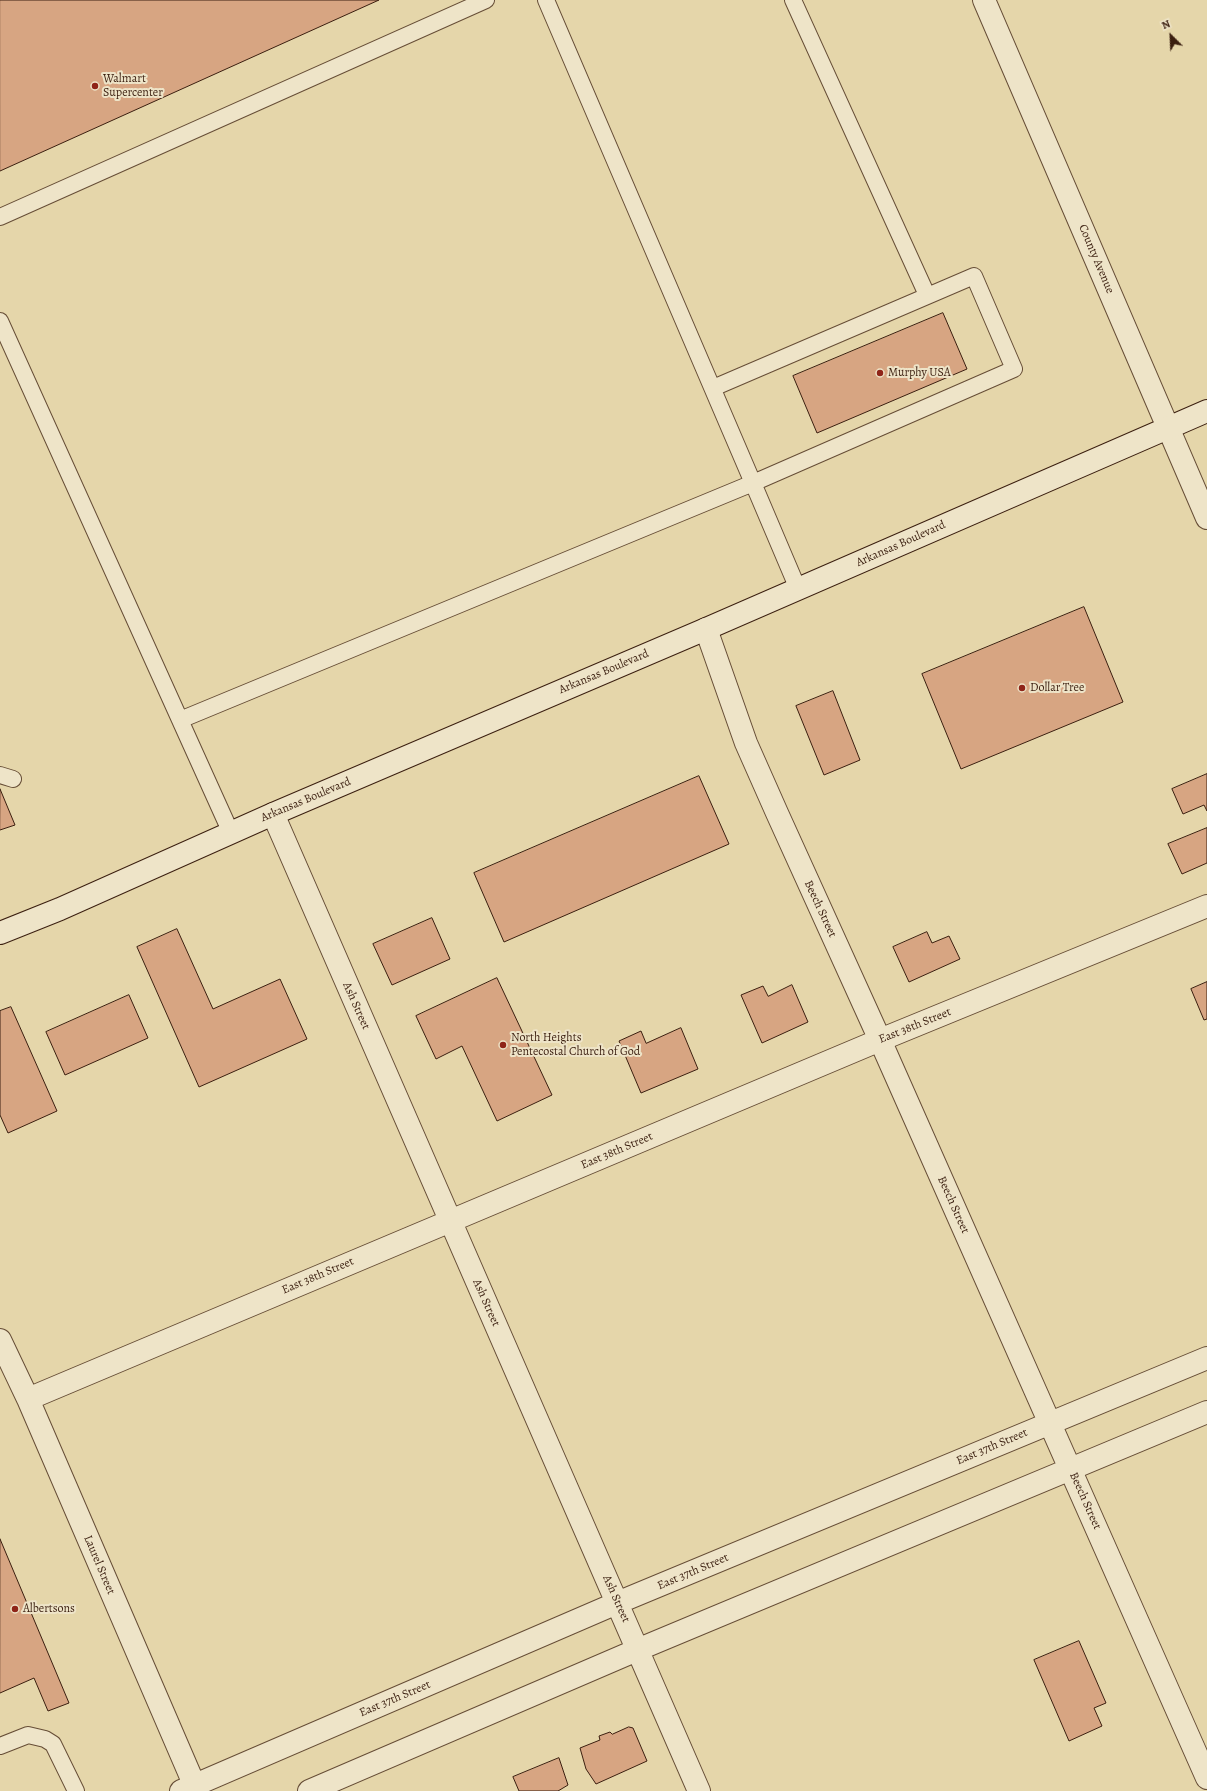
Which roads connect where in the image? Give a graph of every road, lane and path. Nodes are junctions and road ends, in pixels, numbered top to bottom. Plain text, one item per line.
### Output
1 (486, 0) edge
2 (546, 0) edge
3 (793, 0) edge
4 (984, 0) edge
5 (0, 217) edge
6 (927, 295) junction
7 (0, 321) edge
8 (714, 388) junction
9 (1207, 411) edge
10 (1168, 427) junction
11 (753, 483) junction
12 (1207, 518) edge
13 (798, 588) junction
14 (706, 629) junction
15 (180, 720) junction
16 (273, 814) junction
17 (231, 833) junction
18 (1207, 906) edge
19 (0, 933) edge
20 (880, 1040) junction
21 (450, 1220) junction
22 (0, 1340) edge
23 (1207, 1358) edge
24 (28, 1399) junction
25 (1207, 1412) edge
26 (1050, 1422) junction
27 (1071, 1469) junction
28 (617, 1603) junction
29 (638, 1650) junction
30 (0, 1746) edge
31 (1207, 1778) edge
32 (191, 1789) edge
33 (76, 1791) edge
34 (309, 1791) edge
35 (699, 1791) edge

1 - 5 lane
2 - 8 lane
3 - 6 lane
4 - 10 street, County Avenue
6 - 8 lane
6 - 11 lane
7 - 15 lane
8 - 11 lane
9 - 10 street, Arkansas Boulevard
10 - 12 street, County Avenue
10 - 13 street, Arkansas Boulevard
11 - 13 lane
11 - 15 lane
13 - 14 street, Arkansas Boulevard
14 - 16 street, Arkansas Boulevard
14 - 20 street, Beech Street
15 - 17 lane
16 - 17 street, Arkansas Boulevard
16 - 21 street, Ash Street
17 - 19 street, Arkansas Boulevard
18 - 20 street, East 38th Street
20 - 21 street, East 38th Street
20 - 26 street, Beech Street
21 - 24 street, East 38th Street
21 - 28 street, Ash Street
22 - 24 street, Laurel Street
23 - 26 street, East 37th Street
24 - 32 street, Laurel Street
25 - 27 street
26 - 27 street, Beech Street
26 - 28 street, East 37th Street
27 - 29 street
27 - 31 street, Beech Street
28 - 29 street, Ash Street
28 - 32 street, East 37th Street
29 - 34 street
29 - 35 street, Ash Street
30 - 33 lane

